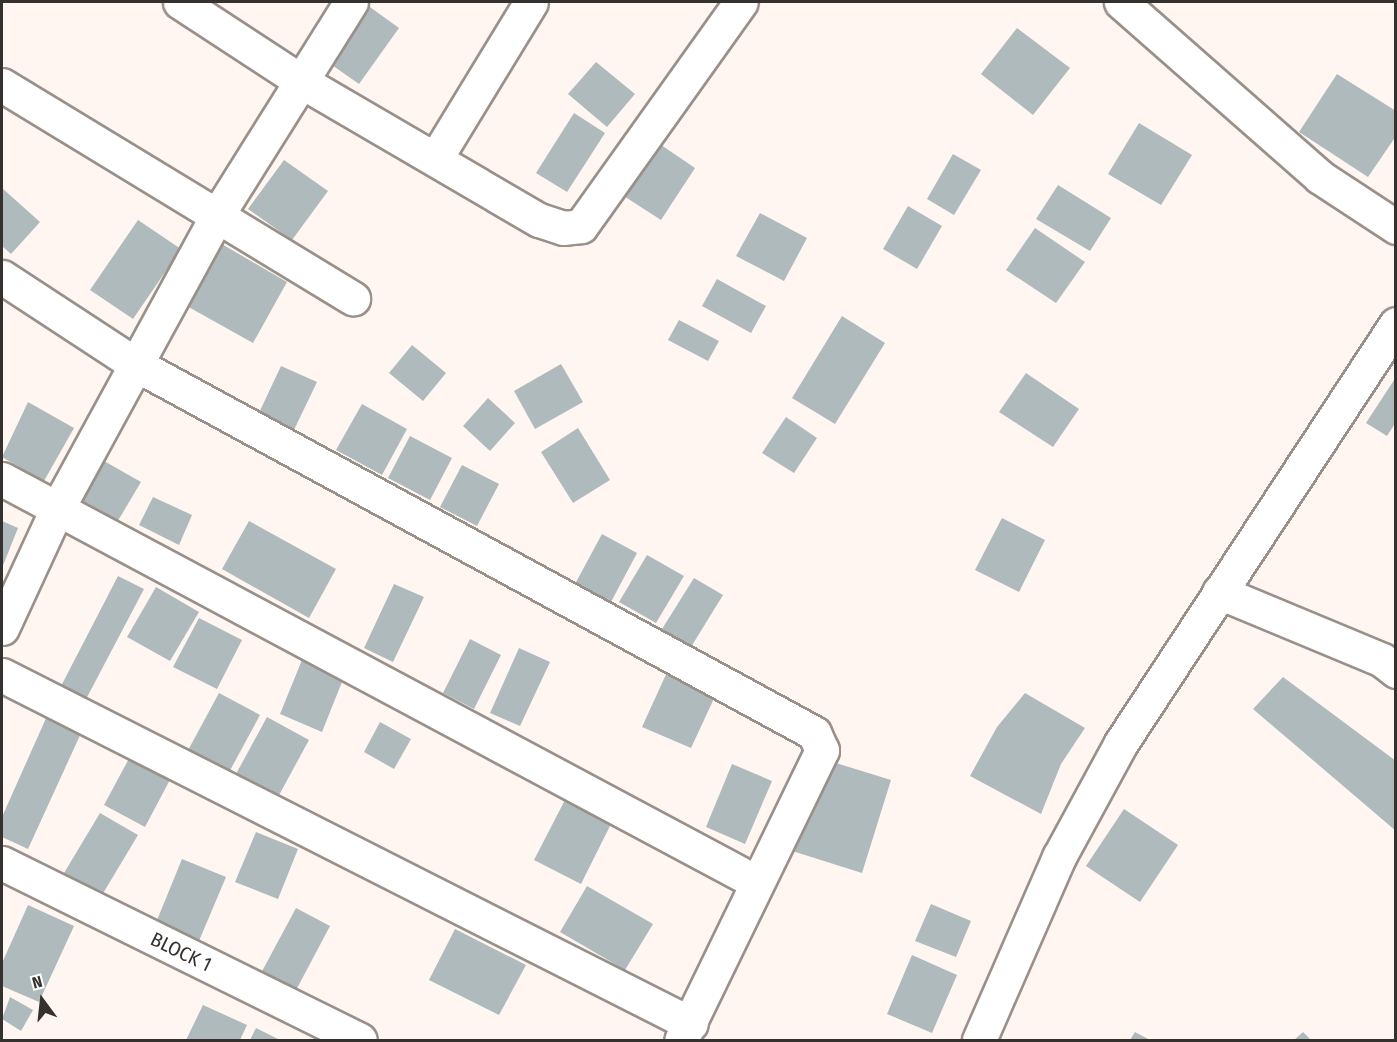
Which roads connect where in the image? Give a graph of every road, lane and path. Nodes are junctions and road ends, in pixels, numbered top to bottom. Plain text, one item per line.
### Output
1 (180, 2) edge
2 (351, 2) edge
3 (531, 2) edge
4 (741, 2) edge
5 (1121, 2) edge
6 (299, 80) junction
7 (2, 85) edge
8 (437, 156) junction
9 (216, 217) junction
10 (1395, 227) edge
11 (2, 277) edge
12 (353, 298) dead end
13 (1395, 324) edge
14 (135, 364) junction
15 (2, 479) edge
16 (56, 511) junction
17 (1219, 592) junction
18 (2, 628) edge
19 (1391, 657) edge
20 (2, 675) edge
21 (2, 863) edge
22 (756, 882) junction
23 (686, 1032) edge
24 (990, 1036) edge
25 (360, 1041) edge

1 - 6 street
2 - 6 street
3 - 8 street
4 - 8 street
5 - 10 street
6 - 8 street
6 - 9 street
7 - 9 street
9 - 12 street
9 - 14 street
11 - 14 street
13 - 17 street
14 - 16 street
14 - 22 street
15 - 16 street
16 - 18 street
16 - 22 street
17 - 19 street
17 - 24 street
20 - 23 street
21 - 25 street, BLOCK 1
22 - 23 street

